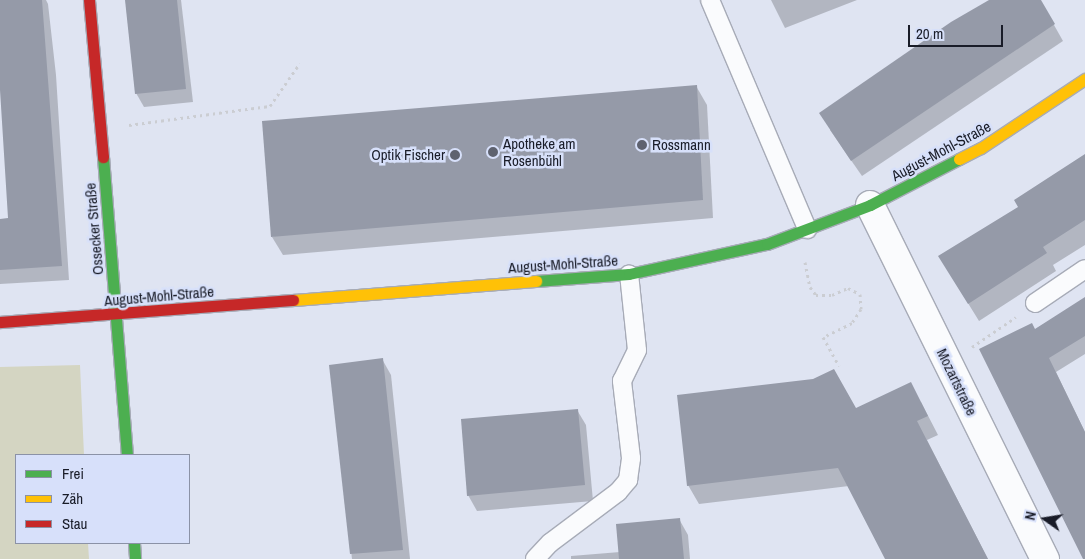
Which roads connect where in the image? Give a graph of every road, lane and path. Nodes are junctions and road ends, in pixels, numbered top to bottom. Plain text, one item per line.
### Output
1 (89, 0) edge
2 (710, 0) edge
3 (300, 63) dead end
4 (1085, 79) edge
5 (100, 129) junction
6 (870, 206) junction
7 (801, 231) junction
8 (1085, 269) edge
9 (629, 274) junction
10 (1035, 303) joint
11 (117, 315) junction
12 (0, 322) edge
13 (947, 360) junction
14 (839, 366) dead end
15 (127, 454) edge
16 (134, 544) edge
17 (135, 559) edge
18 (534, 559) edge
19 (1045, 559) edge

1 - 5 main road, Ossecker Straße
2 - 7 lane
3 - 5 path
4 - 6 main road, August-Mohl-Straße
5 - 11 main road, Ossecker Straße
6 - 7 main road, August-Mohl-Straße
6 - 13 street, Mozartstraße
7 - 9 main road, August-Mohl-Straße
7 - 14 path
8 - 10 lane
9 - 11 main road, August-Mohl-Straße
9 - 18 lane
10 - 13 path
11 - 12 main road, August-Mohl-Straße
11 - 15 main road, Ossecker Straße
13 - 19 street, Mozartstraße
16 - 17 main road

